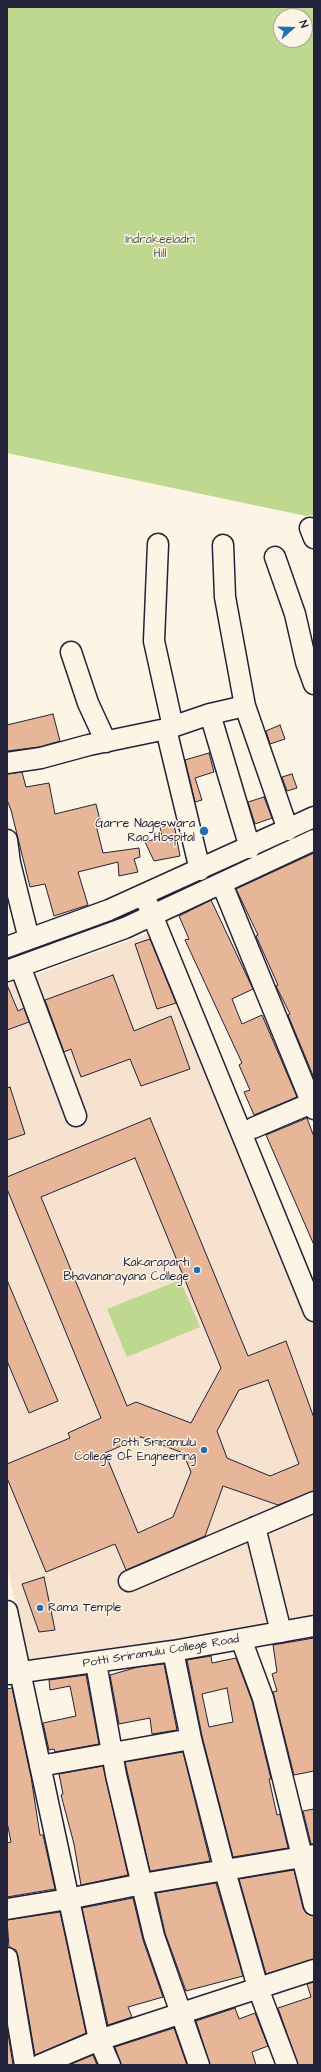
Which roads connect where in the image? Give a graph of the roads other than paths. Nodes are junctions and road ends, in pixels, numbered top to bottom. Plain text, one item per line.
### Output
1 (158, 544) dead end
2 (223, 545) dead end
3 (275, 557) dead end
4 (71, 652) dead end
5 (310, 661) edge
6 (314, 684) edge
7 (245, 706) junction
8 (210, 714) junction
9 (170, 728) junction
10 (106, 742) junction
11 (7, 763) edge
12 (314, 817) edge
13 (288, 830) junction
14 (7, 840) edge
15 (314, 840) edge
16 (250, 848) junction
17 (200, 870) junction
18 (222, 884) junction
19 (144, 895) junction
20 (152, 916) junction
21 (30, 939) junction
22 (7, 947) edge
23 (13, 968) edge
24 (313, 1105) edge
25 (76, 1116) dead end
26 (253, 1128) dead end
27 (314, 1311) edge
28 (314, 1502) edge
29 (255, 1527) junction
30 (129, 1581) dead end
31 (7, 1611) edge
32 (314, 1626) edge
33 (281, 1632) junction
34 (241, 1639) junction
35 (173, 1652) junction
36 (96, 1663) junction
37 (13, 1673) edge
38 (191, 1739) junction
39 (112, 1753) junction
40 (40, 1766) junction
41 (308, 1857) edge
42 (225, 1871) junction
43 (142, 1884) junction
44 (68, 1899) junction
45 (314, 1905) edge
46 (7, 1909) edge
47 (7, 1958) edge
48 (314, 1970) edge
49 (258, 1988) junction
50 (180, 2014) junction
51 (100, 2040) junction
52 (26, 2065) edge
53 (40, 2065) edge
54 (110, 2065) edge
55 (198, 2065) edge
56 (287, 2065) edge

1 - 9 street
2 - 7 street
3 - 5 street
4 - 10 street
5 - 6 street
7 - 8 street
7 - 13 street
8 - 9 street
8 - 16 street
9 - 10 street
9 - 17 street
10 - 11 street
12 - 13 street
13 - 16 street
14 - 21 street
15 - 18 street
16 - 17 street
17 - 19 street
18 - 20 street
18 - 24 street
19 - 20 street
19 - 21 street
20 - 23 street
20 - 27 street
21 - 22 street
23 - 25 street
24 - 26 street
28 - 29 street
29 - 30 street
29 - 33 street
31 - 37 street
32 - 33 street, Potti Sriramulu College Road
33 - 34 street, Potti Sriramulu College Road
34 - 35 street, Potti Sriramulu College Road
34 - 41 street
35 - 36 street, Potti Sriramulu College Road
35 - 38 street
36 - 37 street, Potti Sriramulu College Road
36 - 39 street
37 - 40 street
38 - 39 street
38 - 42 street
39 - 40 street
39 - 43 street
40 - 44 street
41 - 42 street
41 - 45 street
42 - 43 street
42 - 49 street
43 - 44 street
43 - 50 street
44 - 46 street
44 - 51 street
47 - 52 street
48 - 49 street
49 - 50 street
49 - 56 street
50 - 51 street
50 - 55 street
51 - 53 street
51 - 54 street

